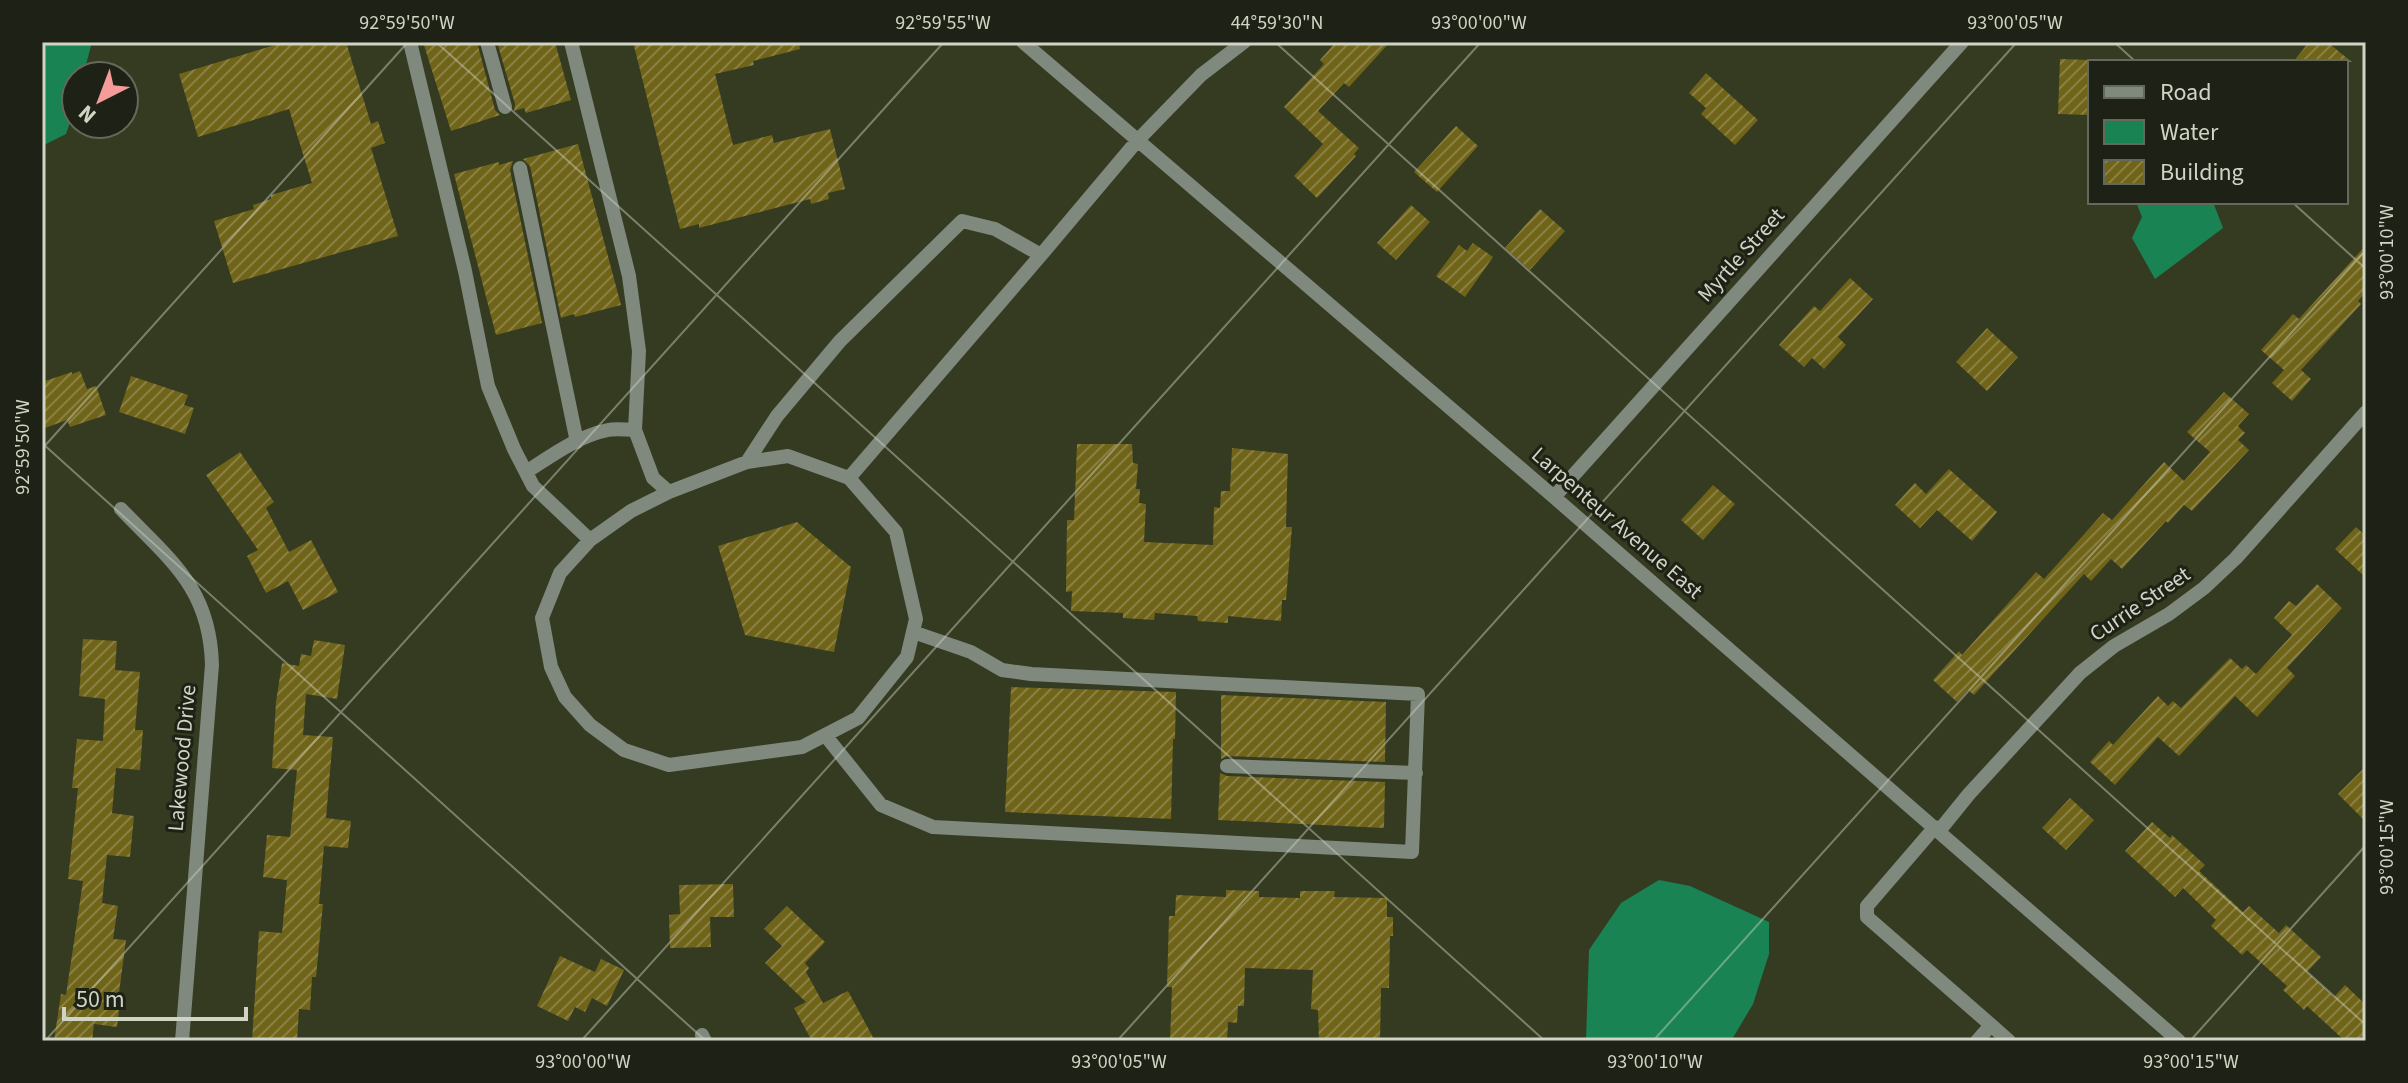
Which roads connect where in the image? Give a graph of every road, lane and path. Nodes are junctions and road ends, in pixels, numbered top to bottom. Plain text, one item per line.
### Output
1 (410, 42) edge
2 (487, 42) edge
3 (571, 42) edge
4 (1023, 42) edge
5 (1244, 42) edge
6 (1962, 42) edge
7 (505, 107) dead end
8 (1137, 141) junction
9 (520, 168) dead end
10 (1041, 255) junction
11 (2366, 412) edge
12 (635, 430) junction
13 (577, 442) junction
14 (747, 462) junction
15 (526, 472) junction
16 (849, 478) junction
17 (669, 492) junction
18 (1554, 497) junction
19 (121, 509) dead end
20 (590, 540) junction
21 (913, 632) junction
22 (825, 735) junction
23 (1227, 766) dead end
24 (1416, 773) junction
25 (1937, 829) junction
26 (1991, 1025) junction
27 (2174, 1039) edge
28 (182, 1041) edge
29 (1977, 1041) edge
30 (2009, 1041) edge

1 - 15 street
2 - 7 street
3 - 12 street
4 - 8 street, Larpenteur Avenue East
5 - 8 street
6 - 18 street, Myrtle Street
8 - 10 street
8 - 18 street, Larpenteur Avenue East
9 - 13 street
10 - 14 street
10 - 16 street
11 - 25 street, Currie Street
12 - 13 street
12 - 17 street
13 - 15 street
14 - 16 street
14 - 17 street
15 - 20 street
16 - 21 street
17 - 20 street
18 - 25 street, Larpenteur Avenue East
19 - 28 street, Lakewood Drive
20 - 22 street
21 - 22 street
21 - 24 street
22 - 24 street
23 - 24 street
25 - 26 street, Currie Street
25 - 27 street, Larpenteur Avenue East
26 - 29 street
26 - 30 street, Currie Street

